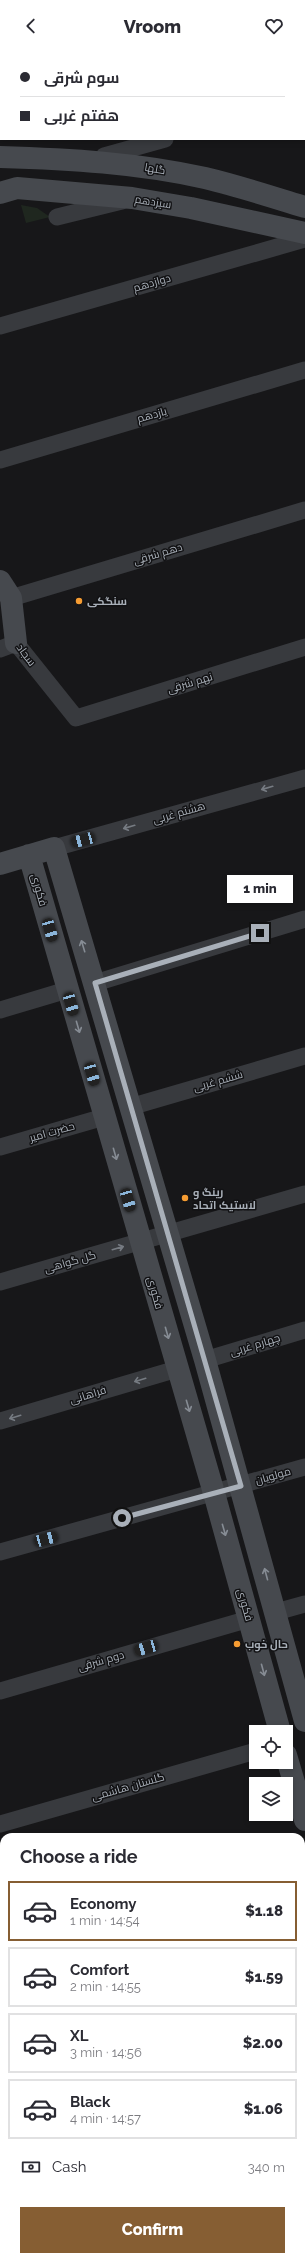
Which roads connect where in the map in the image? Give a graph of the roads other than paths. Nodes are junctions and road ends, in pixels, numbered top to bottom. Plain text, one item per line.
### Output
1 (161, 140) edge
2 (104, 156) dead end
3 (0, 157) edge
4 (0, 193) edge
5 (132, 198) junction
6 (305, 207) edge
7 (57, 217) dead end
8 (305, 233) edge
9 (305, 239) edge
10 (0, 326) edge
11 (305, 370) edge
12 (0, 460) edge
13 (305, 510) edge
14 (5, 590) edge
15 (8, 646) edge
16 (305, 647) edge
17 (76, 718) joint
18 (305, 778) edge
19 (54, 848) junction
20 (29, 855) junction
21 (0, 864) edge
22 (305, 919) edge
23 (95, 983) junction
24 (67, 990) junction
25 (0, 1010) edge
26 (305, 1056) edge
27 (130, 1107) junction
28 (104, 1117) junction
29 (0, 1147) edge
30 (305, 1194) edge
31 (166, 1234) junction
32 (141, 1242) junction
33 (0, 1282) edge
34 (305, 1330) edge
35 (205, 1360) junction
36 (177, 1369) junction
37 (0, 1421) edge
38 (305, 1467) edge
39 (241, 1486) junction
40 (214, 1493) junction
41 (0, 1552) edge
42 (305, 1604) edge
43 (276, 1612) junction
44 (249, 1619) junction
45 (0, 1691) edge
46 (305, 1721) edge
47 (278, 1725) edge
48 (249, 1753) edge
49 (290, 1769) edge
50 (305, 1820) edge
51 (0, 1824) edge

1 - 2 street
3 - 6 street, گلها
4 - 5 street, سیزدهم
5 - 7 street
5 - 8 street, سیزدهم
9 - 10 street, دوازدهم
11 - 12 street, یازدهم
13 - 14 street, دهم شرقی
14 - 15 street, سجاد
15 - 17 street, سجاد
16 - 17 street, نهم شرقی
18 -> 19 street, هشتم غربی
19 - 20 street
23 -> 19 street
20 - 21 street
20 - 24 street, فکوری
22 - 23 street
23 - 27 street
24 - 25 street
24 -> 28 street, فکوری
26 - 27 street, ششم غربی
27 - 31 street
28 - 29 street, حضرت امیر
28 -> 32 street, فکوری
30 - 31 street, گل گواهی
31 - 32 street, گل گواهی
31 - 35 street
33 -> 32 street, گل گواهی
32 -> 36 street, فکوری
34 - 35 street, چهارم غربی
35 - 39 street
36 -> 37 street, فراهانی
36 -> 40 street, فکوری
38 - 39 street, مولویان
39 - 40 street, مولویان
43 -> 39 street
40 - 41 street, مولویان
40 -> 44 street, فکوری
42 - 43 street
43 - 46 street
44 - 45 street, دوم شرقی
44 -> 47 street, فکوری
48 - 51 street, گلستان هاشمی
49 - 50 street

